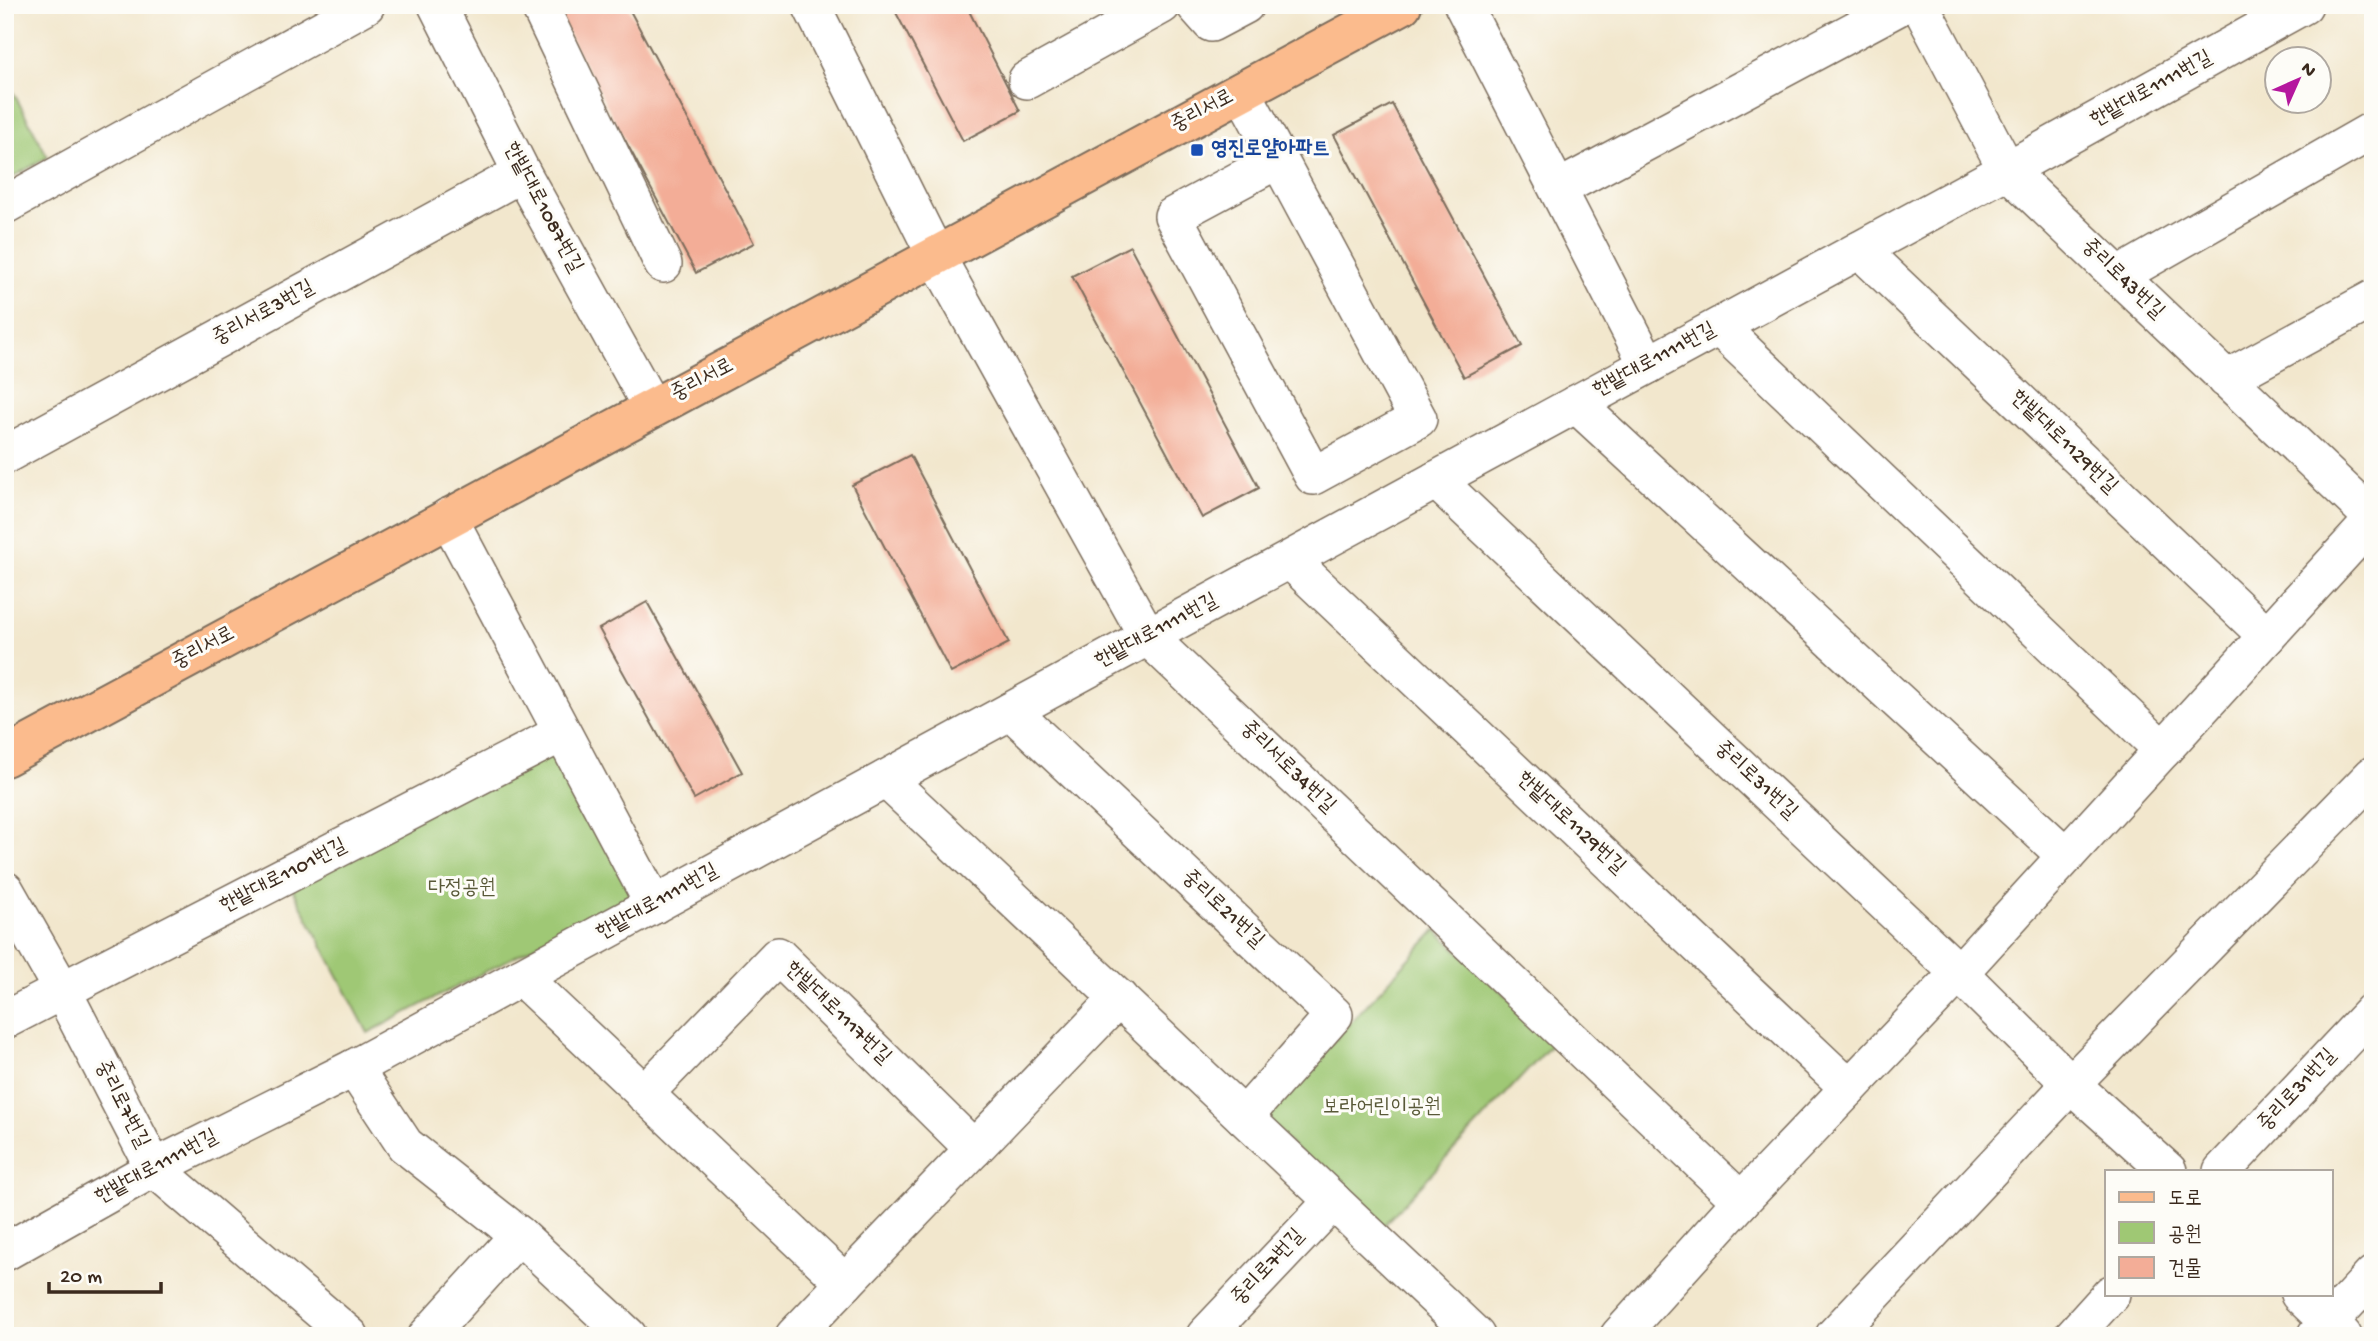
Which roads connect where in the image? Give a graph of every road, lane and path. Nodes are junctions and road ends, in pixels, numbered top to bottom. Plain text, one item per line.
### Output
1 (366, 5) edge
2 (437, 5) edge
3 (539, 5) edge
4 (811, 5) edge
5 (1162, 5) edge
6 (1195, 5) edge
7 (1245, 5) edge
8 (1402, 5) edge
9 (1463, 5) edge
10 (1902, 5) edge
11 (1920, 5) edge
12 (2304, 5) edge
13 (1027, 80) dead end
14 (1242, 91) junction
15 (2373, 131) edge
16 (1279, 159) junction
17 (2007, 170) junction
18 (522, 173) junction
19 (1558, 189) junction
20 (5, 205) edge
21 (1860, 250) junction
22 (936, 256) junction
23 (663, 264) dead end
24 (2119, 276) junction
25 (2373, 299) edge
26 (1719, 327) junction
27 (1648, 365) junction
28 (2227, 379) junction
29 (1576, 404) junction
30 (652, 408) junction
31 (5, 455) edge
32 (1436, 480) junction
33 (448, 517) junction
34 (2373, 519) edge
35 (1290, 560) junction
36 (2267, 636) junction
37 (1148, 637) junction
38 (1011, 711) junction
39 (562, 733) junction
40 (2163, 750) junction
41 (5, 757) edge
42 (2373, 775) edge
43 (886, 779) junction
44 (2066, 856) junction
45 (5, 890) edge
46 (654, 905) junction
47 (1959, 973) junction
48 (521, 977) junction
49 (62, 990) junction
50 (1119, 999) junction
51 (2373, 1011) edge
52 (5, 1020) edge
53 (354, 1068) junction
54 (2071, 1084) junction
55 (1849, 1088) junction
56 (644, 1094) junction
57 (1244, 1117) junction
58 (974, 1149) junction
59 (154, 1168) junction
60 (2167, 1170) edge
61 (2223, 1170) edge
62 (1333, 1200) junction
63 (1741, 1200) junction
64 (520, 1235) junction
65 (5, 1252) edge
66 (2373, 1275) edge
67 (845, 1283) junction
68 (2109, 1296) edge
69 (2301, 1296) edge
70 (2329, 1331) edge
71 (350, 1336) edge
72 (427, 1336) edge
73 (628, 1336) edge
74 (794, 1336) edge
75 (1205, 1336) edge
76 (1476, 1336) edge
77 (1619, 1336) edge
78 (1833, 1336) edge
79 (2073, 1336) edge

1 - 20 street
2 - 18 street, 한밭대로1087번길
3 - 23 street
4 - 22 street, 중리서로34번길
5 - 13 street
6 - 7 street
8 - 14 main road, 중리서로
9 - 19 street
10 - 19 street
11 - 17 street, 중리로43번길
12 - 17 street, 한밭대로1111번길
14 - 16 street
14 - 22 main road, 중리서로
15 - 24 street
16 - 16 street
17 - 21 street, 한밭대로1111번길
17 - 24 street, 중리로43번길
18 - 30 street, 한밭대로1087번길
18 - 31 street, 중리서로3번길
19 - 27 street
21 - 26 street, 한밭대로1111번길
21 - 36 street, 한밭대로1129번길
22 - 30 main road, 중리서로
22 - 37 street, 중리서로34번길
24 - 28 street, 중리로43번길
25 - 28 street
26 - 27 street, 한밭대로1111번길
26 - 40 street
27 - 29 street, 한밭대로1111번길
28 - 34 street, 중리로43번길
29 - 32 street, 한밭대로1111번길
29 - 44 street
30 - 33 main road, 중리서로
32 - 35 street, 한밭대로1111번길
32 - 47 street, 중리로31번길
33 - 39 street
33 - 41 main road, 중리서로
34 - 36 street
35 - 37 street, 한밭대로1111번길
35 - 55 street, 한밭대로1129번길
36 - 40 street
37 - 38 street, 한밭대로1111번길
37 - 63 street, 중리서로34번길
38 - 43 street, 한밭대로1111번길
38 - 57 street, 중리로21번길
39 - 46 street
39 - 49 street, 한밭대로1101번길
40 - 44 street
42 - 54 street
43 - 46 street, 한밭대로1111번길
43 - 50 street
44 - 47 street
45 - 49 street, 중리로7번길
46 - 48 street, 한밭대로1111번길
47 - 54 street, 중리로31번길
47 - 55 street
48 - 53 street, 한밭대로1111번길
48 - 56 street
49 - 52 street, 한밭대로1101번길
49 - 59 street, 중리로7번길
50 - 57 street
50 - 58 street
51 - 61 street, 중리로31번길
53 - 59 street, 한밭대로1111번길
53 - 64 street
54 - 60 street, 중리로31번길
54 - 78 street
55 - 63 street
56 - 58 street, 한밭대로1117번길
56 - 67 street
57 - 62 street
58 - 67 street
59 - 65 street, 한밭대로1111번길
59 - 71 street, 중리로7번길
62 - 75 street, 중리로7번길
62 - 76 street
63 - 77 street
64 - 72 street
64 - 73 street
66 - 70 street
67 - 74 street
68 - 79 street
69 - 70 street

